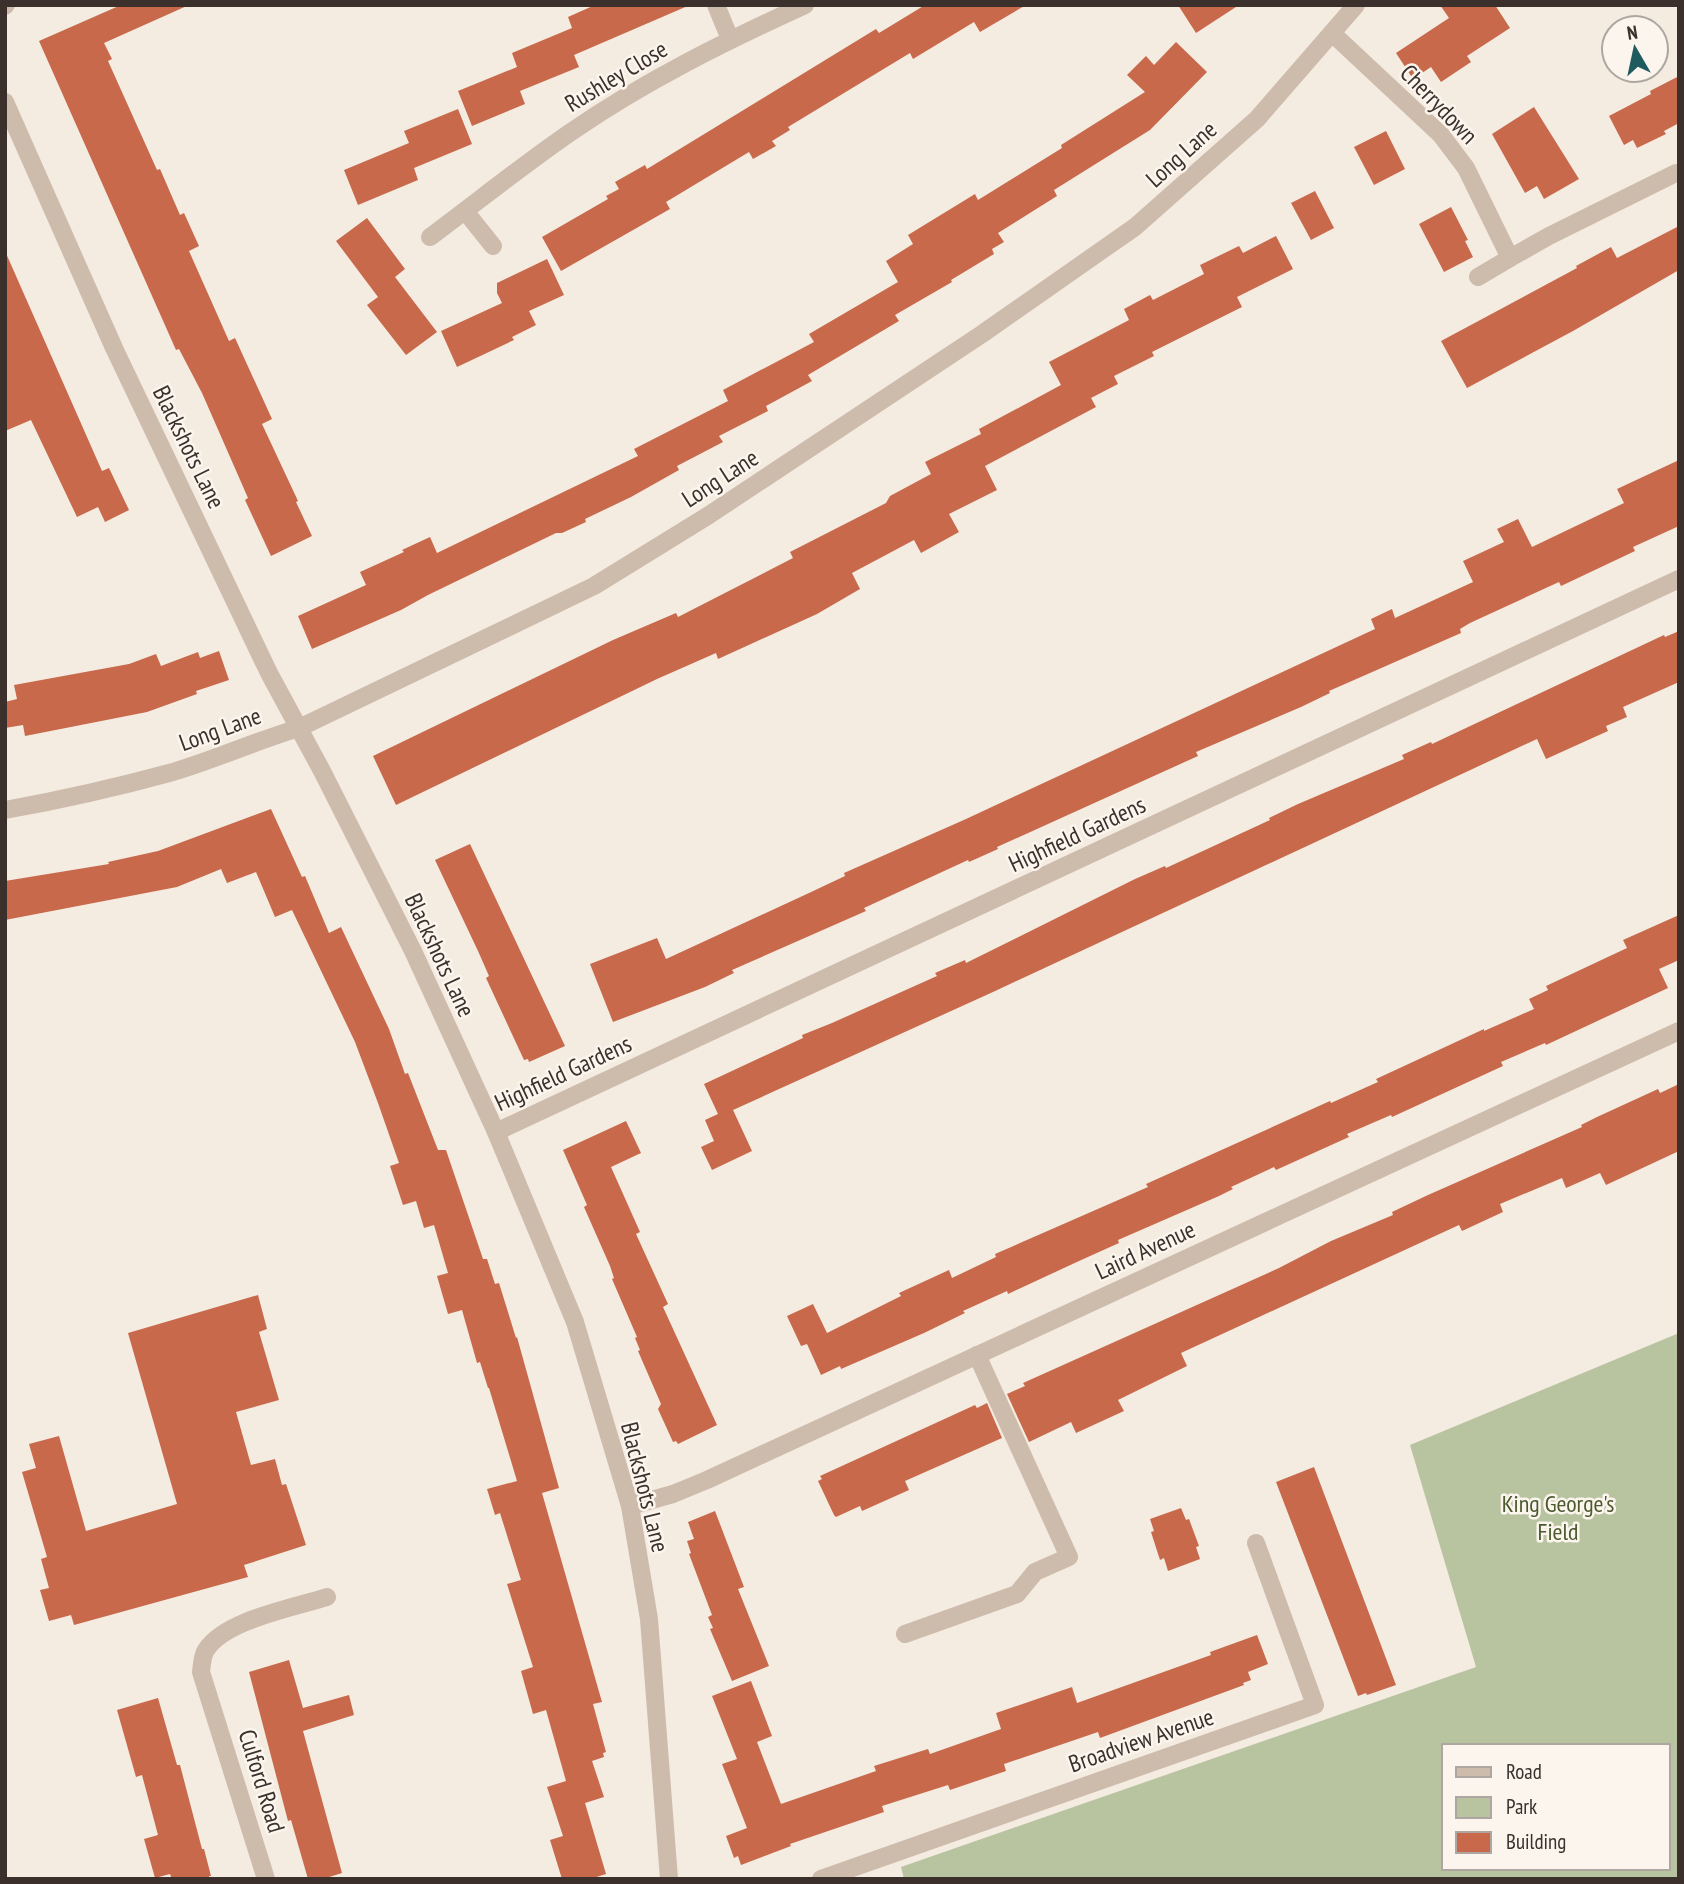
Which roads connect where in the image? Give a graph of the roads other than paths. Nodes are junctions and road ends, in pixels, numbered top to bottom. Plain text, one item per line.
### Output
1 (716, 5) edge
2 (805, 5) edge
3 (1356, 5) edge
4 (1333, 34) junction
5 (730, 39) junction
6 (5, 102) edge
7 (1676, 173) dead end
8 (466, 211) junction
9 (430, 237) dead end
10 (493, 246) dead end
11 (1510, 258) junction
12 (1478, 277) dead end
13 (1679, 579) edge
14 (299, 728) junction
15 (5, 810) edge
16 (1679, 1031) edge
17 (496, 1132) junction
18 (977, 1355) junction
19 (630, 1506) junction
20 (1256, 1543) dead end
21 (327, 1597) dead end
22 (905, 1634) dead end
23 (266, 1879) edge
24 (670, 1879) edge
25 (821, 1879) edge

1 - 5 street
2 - 5 street, Rushley Close
3 - 4 street, Long Lane
4 - 11 street, Cherrydown
4 - 14 street, Long Lane
5 - 8 street, Rushley Close
6 - 14 street, Blackshots Lane
7 - 11 street
8 - 9 street, Rushley Close
8 - 10 street
11 - 12 street
13 - 17 street, Highfield Gardens
14 - 15 street, Long Lane
14 - 17 street, Blackshots Lane
16 - 18 street, Laird Avenue
17 - 19 street, Blackshots Lane
18 - 19 street, Laird Avenue
18 - 22 street
19 - 24 street, Blackshots Lane
20 - 25 street, Broadview Avenue
21 - 23 street, Culford Road

